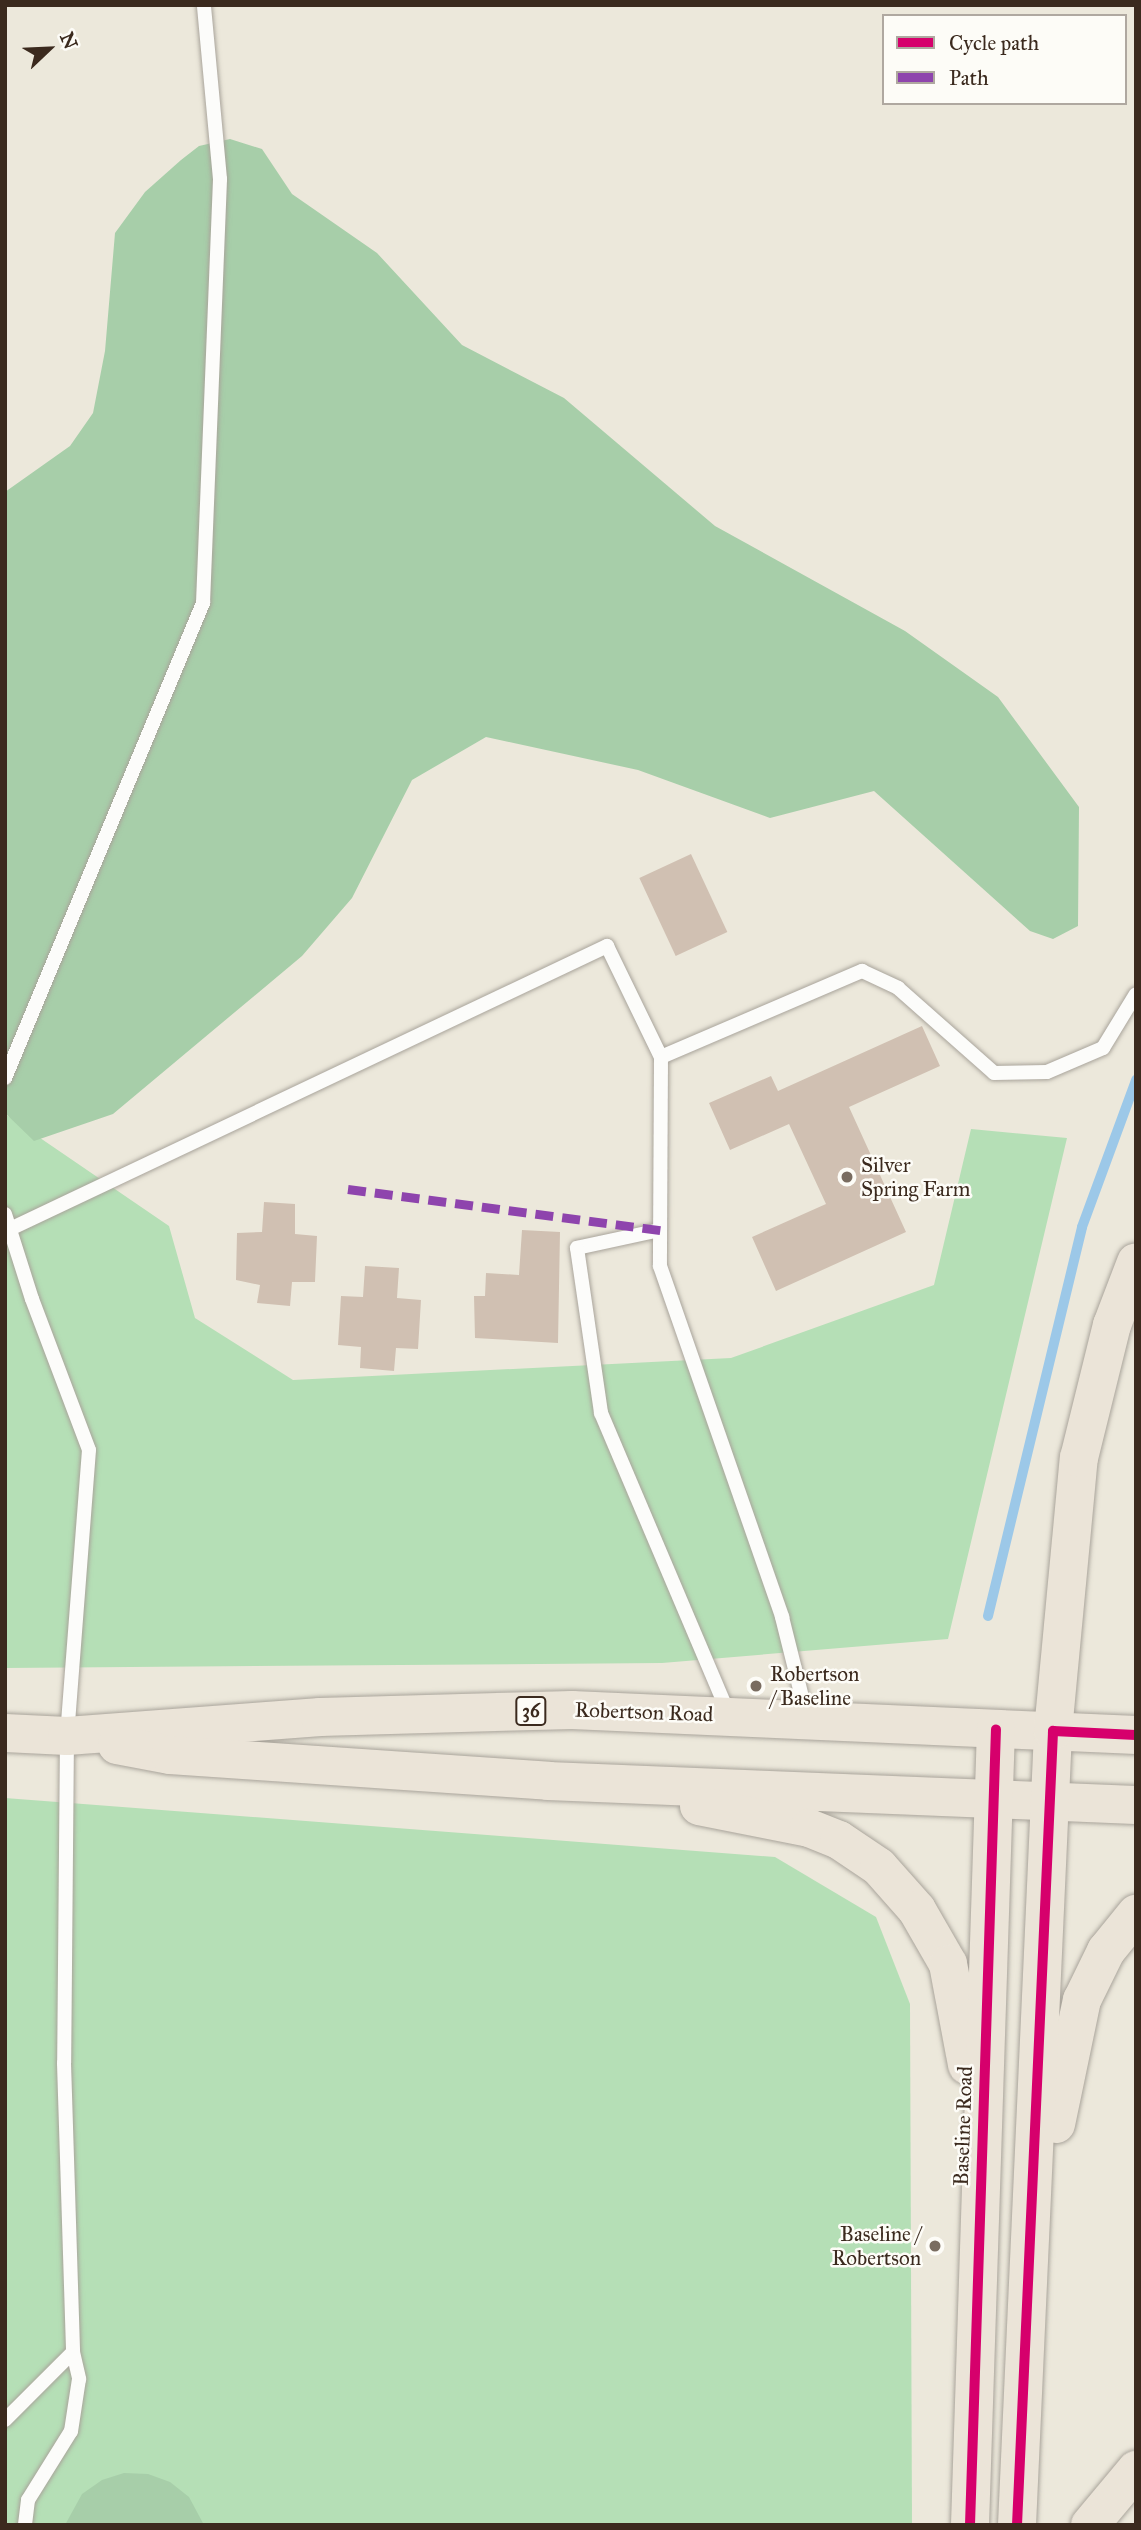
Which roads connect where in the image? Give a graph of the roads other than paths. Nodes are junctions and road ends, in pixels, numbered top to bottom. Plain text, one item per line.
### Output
1 (204, 5) edge
2 (1136, 994) edge
3 (661, 1056) junction
4 (5, 1078) edge
5 (5, 1213) edge
6 (10, 1229) junction
7 (660, 1230) junction
8 (1136, 1262) edge
9 (729, 1715) junction
10 (807, 1717) junction
11 (996, 1729) junction
12 (1053, 1731) junction
13 (5, 1733) edge
14 (67, 1735) junction
15 (1136, 1735) edge
16 (548, 1781) junction
17 (994, 1797) junction
18 (1050, 1802) junction
19 (1136, 1805) edge
20 (1136, 1914) edge
21 (980, 2166) junction
22 (73, 2352) junction
23 (1022, 2397) junction
24 (5, 2420) edge
25 (1136, 2470) edge
26 (25, 2525) edge
27 (970, 2525) edge
28 (1017, 2525) edge
29 (1090, 2525) edge

1 - 4 lane
2 - 3 lane
3 - 6 lane
3 - 7 lane
5 - 6 lane
6 - 14 lane
7 - 9 lane
7 - 10 lane
8 - 12 main road
9 - 10 main road, Robertson Road / 36
9 - 14 main road, Robertson Road / 36
10 - 11 main road, Robertson Road / 36
11 - 12 main road, Robertson Road
11 - 17 main road, Baseline Road
12 - 15 main road, Robertson Road
12 - 18 main road
13 - 14 main road, Robertson Road / 36
14 - 16 main road, Robertson Road / 36
14 - 22 lane
16 - 17 main road, Robertson Road / 36
16 - 21 main road
17 - 18 main road, Robertson Road / 36
17 - 21 main road, Baseline Road
18 - 19 main road, Robertson Road
18 - 23 main road
20 - 23 main road
21 - 27 main road, Baseline Road
22 - 24 lane
22 - 26 lane
23 - 28 main road
25 - 29 main road

